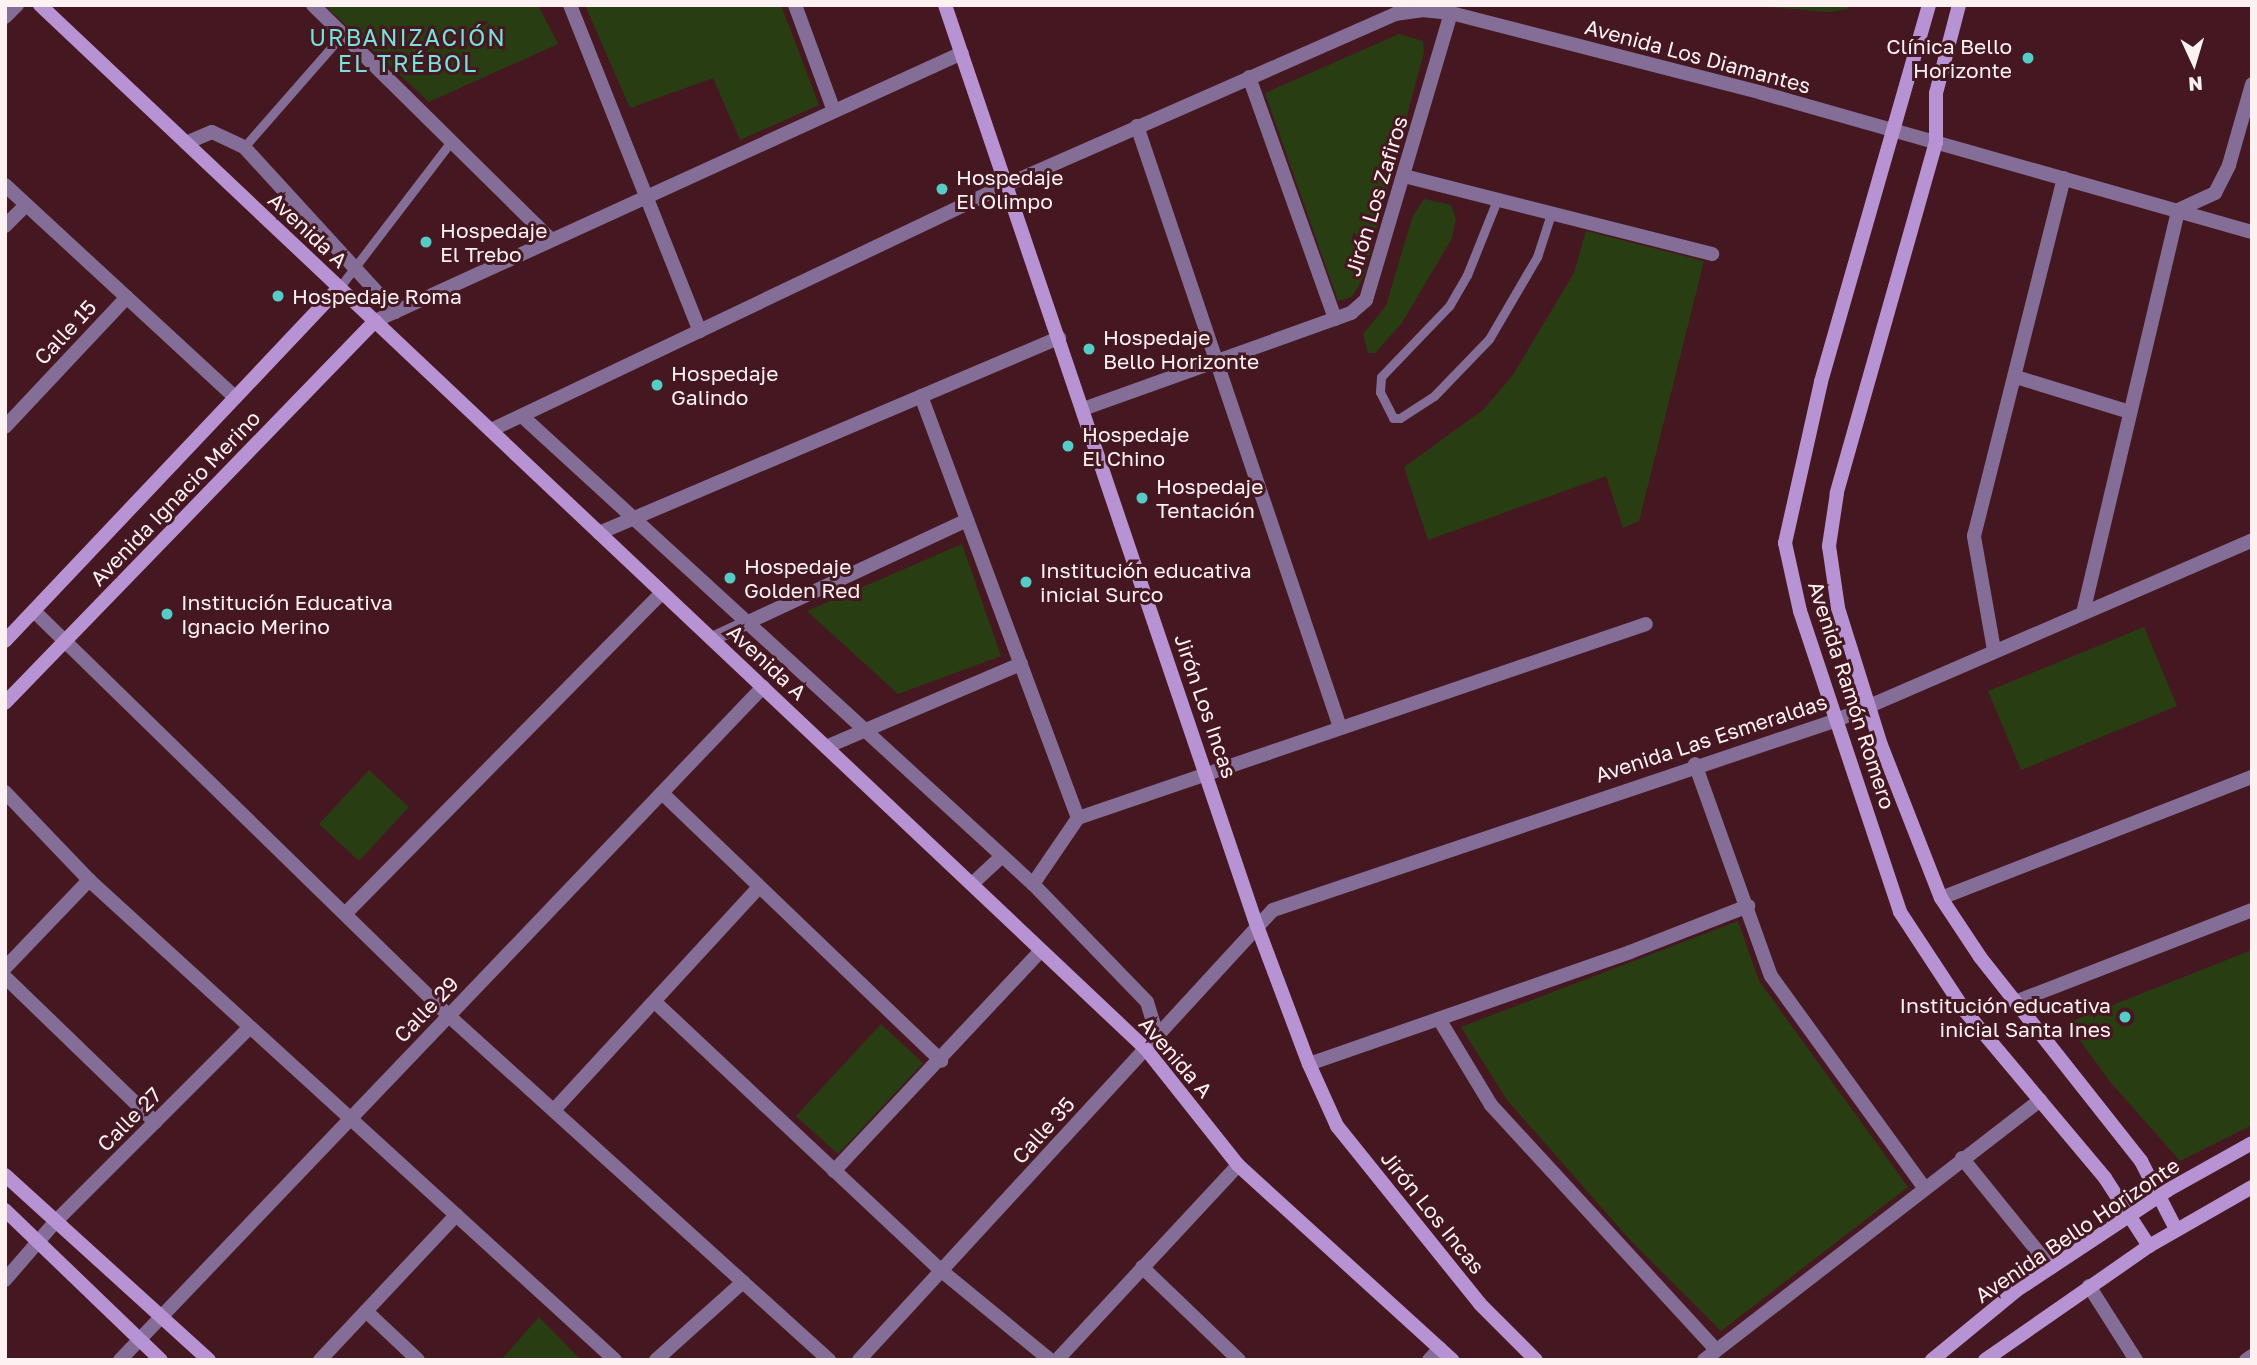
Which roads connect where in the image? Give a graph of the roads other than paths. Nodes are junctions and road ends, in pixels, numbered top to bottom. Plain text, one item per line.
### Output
1 (17, 5) edge
2 (40, 5) edge
3 (313, 5) edge
4 (569, 5) edge
5 (795, 5) edge
6 (945, 5) edge
7 (1929, 5) edge
8 (1959, 5) edge
9 (1451, 13) junction
10 (5, 17) edge
11 (343, 34) junction
12 (962, 53) junction
13 (1249, 78) junction
14 (2252, 84) edge
15 (834, 111) junction
16 (1137, 126) junction
17 (1895, 131) junction
18 (452, 140) junction
19 (1936, 142) junction
20 (186, 143) junction
21 (244, 147) junction
22 (1404, 176) junction
23 (2064, 178) junction
24 (5, 185) edge
25 (1006, 185) junction
26 (646, 194) junction
27 (1497, 200) junction
28 (26, 205) junction
29 (2178, 210) junction
30 (1551, 214) junction
31 (5, 226) edge
32 (2252, 232) edge
33 (550, 239) junction
34 (1712, 254) dead end
35 (356, 266) junction
36 (339, 288) junction
37 (127, 297) junction
38 (395, 312) junction
39 (1335, 319) junction
40 (375, 321) junction
41 (706, 328) junction
42 (1059, 338) junction
43 (1215, 362) junction
44 (2016, 377) junction
45 (921, 396) junction
46 (235, 397) junction
47 (1083, 409) junction
48 (2130, 412) junction
49 (522, 415) junction
50 (5, 427) edge
51 (491, 430) junction
52 (634, 518) junction
53 (967, 520) junction
54 (599, 533) junction
55 (2252, 540) edge
56 (662, 593) junction
57 (34, 611) junction
58 (2083, 613) junction
59 (744, 624) junction
60 (1646, 624) dead end
61 (712, 639) junction
62 (5, 641) edge
63 (65, 641) junction
64 (1994, 650) junction
65 (1021, 664) junction
66 (763, 687) junction
67 (5, 703) edge
68 (1870, 704) junction
69 (1837, 720) junction
70 (1340, 727) junction
71 (865, 730) junction
72 (826, 747) junction
73 (1695, 764) junction
74 (1207, 772) junction
75 (2252, 777) edge
76 (5, 792) edge
77 (662, 793) junction
78 (1078, 818) junction
79 (1002, 856) junction
80 (89, 880) junction
81 (972, 884) junction
82 (1032, 884) junction
83 (760, 887) junction
84 (1941, 898) junction
85 (1748, 906) junction
86 (2252, 910) edge
87 (346, 913) junction
88 (1256, 926) junction
89 (1040, 953) junction
90 (5, 968) edge
91 (5, 977) edge
92 (655, 1002) junction
93 (2015, 1002) junction
94 (449, 1016) junction
95 (1439, 1018) junction
96 (250, 1027) junction
97 (1157, 1035) junction
98 (1145, 1048) junction
99 (941, 1061) junction
100 (1309, 1064) junction
101 (2040, 1100) junction
102 (554, 1110) junction
103 (351, 1119) junction
104 (155, 1122) junction
105 (2252, 1143) edge
106 (1962, 1158) junction
107 (1238, 1166) junction
108 (834, 1171) junction
109 (5, 1175) edge
110 (1924, 1187) junction
111 (2252, 1187) edge
112 (2159, 1197) junction
113 (5, 1210) edge
114 (456, 1215) junction
115 (2130, 1216) junction
116 (57, 1221) junction
117 (2175, 1229) junction
118 (40, 1243) junction
119 (2149, 1246) junction
120 (1142, 1267) junction
121 (2051, 1268) junction
122 (943, 1272) junction
123 (5, 1280) edge
124 (743, 1282) junction
125 (2089, 1286) junction
126 (366, 1311) junction
127 (162, 1315) junction
128 (139, 1339) junction
129 (1440, 1348) junction
130 (1716, 1350) junction
131 (2252, 1356) edge
132 (1235, 1359) edge
133 (120, 1360) edge
134 (161, 1360) edge
135 (209, 1360) edge
136 (320, 1360) edge
137 (418, 1360) edge
138 (615, 1360) edge
139 (656, 1360) edge
140 (829, 1360) edge
141 (859, 1360) edge
142 (1050, 1360) edge
143 (1057, 1360) edge
144 (1429, 1360) edge
145 (1452, 1360) edge
146 (1536, 1360) edge
147 (1704, 1360) edge
148 (1932, 1360) edge
149 (1985, 1360) edge
150 (2136, 1360) edge
151 (2246, 1360) edge

1 - 10 street
2 - 20 street, Avenida A
3 - 11 street
4 - 26 street
5 - 15 street
6 - 12 street, Jirón Los Incas
7 - 17 street, Avenida Ramón Romero
8 - 19 street, Avenida Ramón Romero
9 - 13 street, Avenida Los Diamantes
9 - 17 street, Avenida Los Diamantes
9 - 22 street, Jirón Los Zafiros
11 - 18 street
11 - 21 lane
12 - 15 street
12 - 25 street, Jirón Los Incas
13 - 16 street, Avenida Los Diamantes
13 - 39 street
14 - 29 street
15 - 26 street
16 - 25 street, Avenida Los Diamantes
16 - 43 street
17 - 19 street, Avenida Los Diamantes
17 - 69 street, Avenida Ramón Romero
18 - 33 street
18 - 35 lane
19 - 23 street, Avenida Los Diamantes
19 - 68 street, Avenida Ramón Romero
20 - 21 street
20 - 36 street, Avenida A
21 - 35 street
22 - 27 street
22 - 39 street, Jirón Los Zafiros
23 - 29 street, Avenida Los Diamantes
23 - 44 street
24 - 28 street
25 - 41 street, Avenida Los Diamantes
25 - 42 street, Jirón Los Incas
26 - 33 street
26 - 41 street
27 - 30 street
27 - 30 lane
28 - 31 street
28 - 37 street
29 - 32 street, Avenida Los Diamantes
29 - 48 street
30 - 34 street
33 - 38 street
35 - 36 lane
35 - 38 street
36 - 40 street, Avenida A
36 - 46 street, Avenida Ignacio Merino
37 - 46 street
37 - 50 street, Calle 15
38 - 40 street
39 - 43 street, Jirón Los Zafiros
40 - 51 street, Avenida A
40 - 63 street, Avenida Ignacio Merino
41 - 49 street
42 - 45 street
42 - 47 street, Jirón Los Incas
43 - 47 street, Jirón Los Zafiros
43 - 70 street
44 - 48 street
44 - 64 street
45 - 52 street
45 - 53 street
46 - 57 street, Avenida Ignacio Merino
47 - 74 street, Jirón Los Incas
48 - 58 street
49 - 51 street
49 - 52 street
51 - 54 street, Avenida A
52 - 54 street
52 - 59 street
53 - 59 street
53 - 65 street
54 - 56 street, Avenida A
55 - 58 street, Avenida Las Esmeraldas
56 - 61 street, Avenida A
56 - 87 street
57 - 62 street, Avenida Ignacio Merino
57 - 63 street
58 - 64 street, Avenida Las Esmeraldas
59 - 61 street
59 - 71 street
60 - 70 street
61 - 66 street, Avenida A
63 - 67 street, Avenida Ignacio Merino
63 - 87 street
64 - 68 street, Avenida Las Esmeraldas
65 - 71 street
65 - 78 street
66 - 72 street, Avenida A
66 - 77 street, Calle 29
68 - 69 street, Avenida Las Esmeraldas
68 - 84 street, Avenida Ramón Romero
69 - 73 street, Avenida Las Esmeraldas
69 - 101 street, Avenida Ramón Romero
70 - 74 street
71 - 72 street
71 - 79 street
72 - 81 street, Avenida A
73 - 85 street
73 - 88 street, Avenida Las Esmeraldas
74 - 78 street
74 - 88 street, Jirón Los Incas
75 - 84 street
76 - 80 street
77 - 83 street
77 - 94 street, Calle 29
78 - 82 street
79 - 81 street
79 - 82 street
80 - 90 street
80 - 96 street
81 - 89 street, Avenida A
82 - 97 street
83 - 92 street
83 - 99 street
84 - 93 street, Avenida Ramón Romero
85 - 95 street
85 - 110 street
86 - 93 street
87 - 94 street
88 - 97 street, Calle 35
88 - 100 street, Jirón Los Incas
89 - 98 street, Avenida A
89 - 99 street
91 - 104 street
92 - 102 street
92 - 108 street
93 - 112 street, Avenida Ramón Romero
94 - 102 street
94 - 103 street, Calle 29
95 - 100 street
95 - 130 street
96 - 103 street
96 - 104 street, Calle 27
97 - 98 street, Calle 35
98 - 107 street, Avenida A
98 - 122 street, Calle 35
99 - 108 street
100 - 146 street, Jirón Los Incas
101 - 106 street
101 - 115 street, Avenida Ramón Romero
102 - 124 street
103 - 114 street
103 - 127 street, Calle 29
104 - 116 street, Calle 27
105 - 112 street, Avenida Bello Horizonte
106 - 110 street
106 - 121 street
107 - 120 street
107 - 129 street, Avenida A
108 - 122 street
109 - 116 street
110 - 130 street
111 - 117 street
112 - 115 street, Avenida Bello Horizonte
112 - 117 street, Avenida Ramón Romero
113 - 118 street
114 - 126 street
114 - 138 street
115 - 119 street, Avenida Ramón Romero
115 - 121 street, Avenida Bello Horizonte
116 - 118 street, Calle 27
116 - 127 street
117 - 119 street
118 - 123 street, Calle 27
118 - 128 street
119 - 125 street
120 - 132 street
120 - 143 street
121 - 148 street, Avenida Bello Horizonte
122 - 141 street, Calle 35
122 - 142 street
124 - 139 street
124 - 140 street
125 - 149 street
125 - 150 street
126 - 136 street
126 - 137 street
127 - 128 street, Calle 29
127 - 135 street
128 - 133 street, Calle 29
128 - 134 street
129 - 144 street
129 - 145 street, Avenida A
130 - 147 street
131 - 151 street

